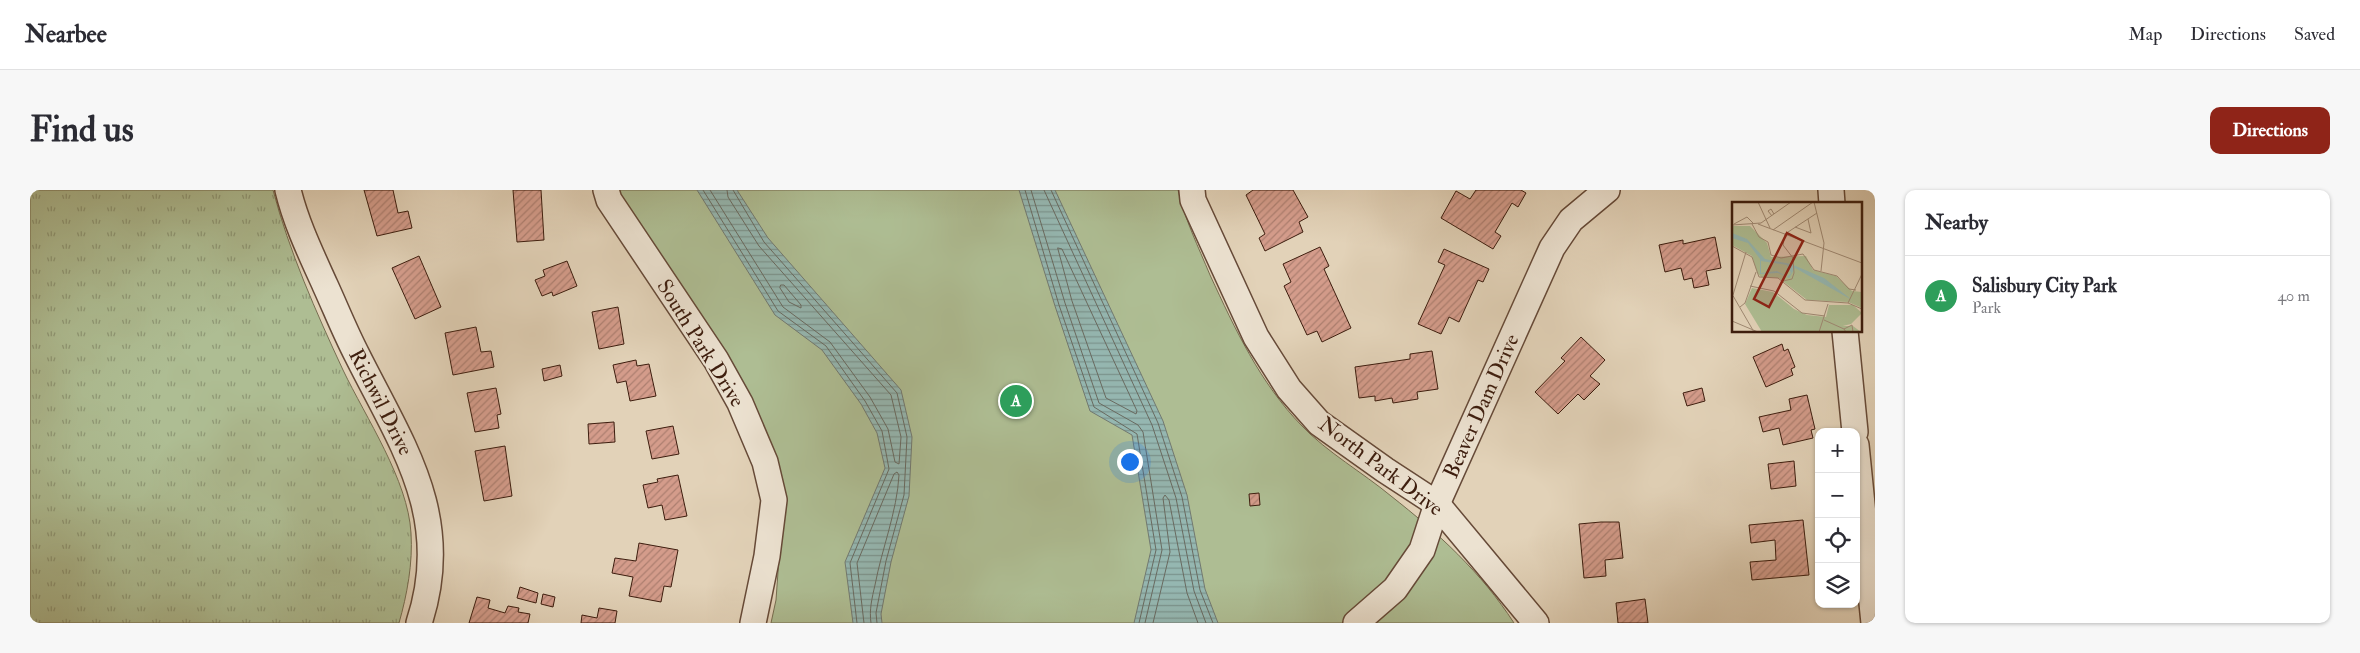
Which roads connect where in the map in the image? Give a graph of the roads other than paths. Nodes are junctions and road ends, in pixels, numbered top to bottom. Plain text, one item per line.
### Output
1 (288, 190) edge
2 (606, 190) edge
3 (1192, 190) edge
4 (1607, 190) edge
5 (1845, 332) edge
6 (1855, 428) edge
7 (1859, 473) edge
8 (1437, 504) junction
9 (757, 618) edge
10 (419, 623) edge
11 (1356, 623) edge
12 (1536, 623) edge
13 (1874, 623) edge

1 - 10 street, Richwil Drive
2 - 9 street, South Park Drive
3 - 8 street, North Park Drive
4 - 8 street, Beaver Dam Drive
5 - 6 street
7 - 13 street
8 - 11 street, Beaver Dam Drive
8 - 12 street, North Park Drive

